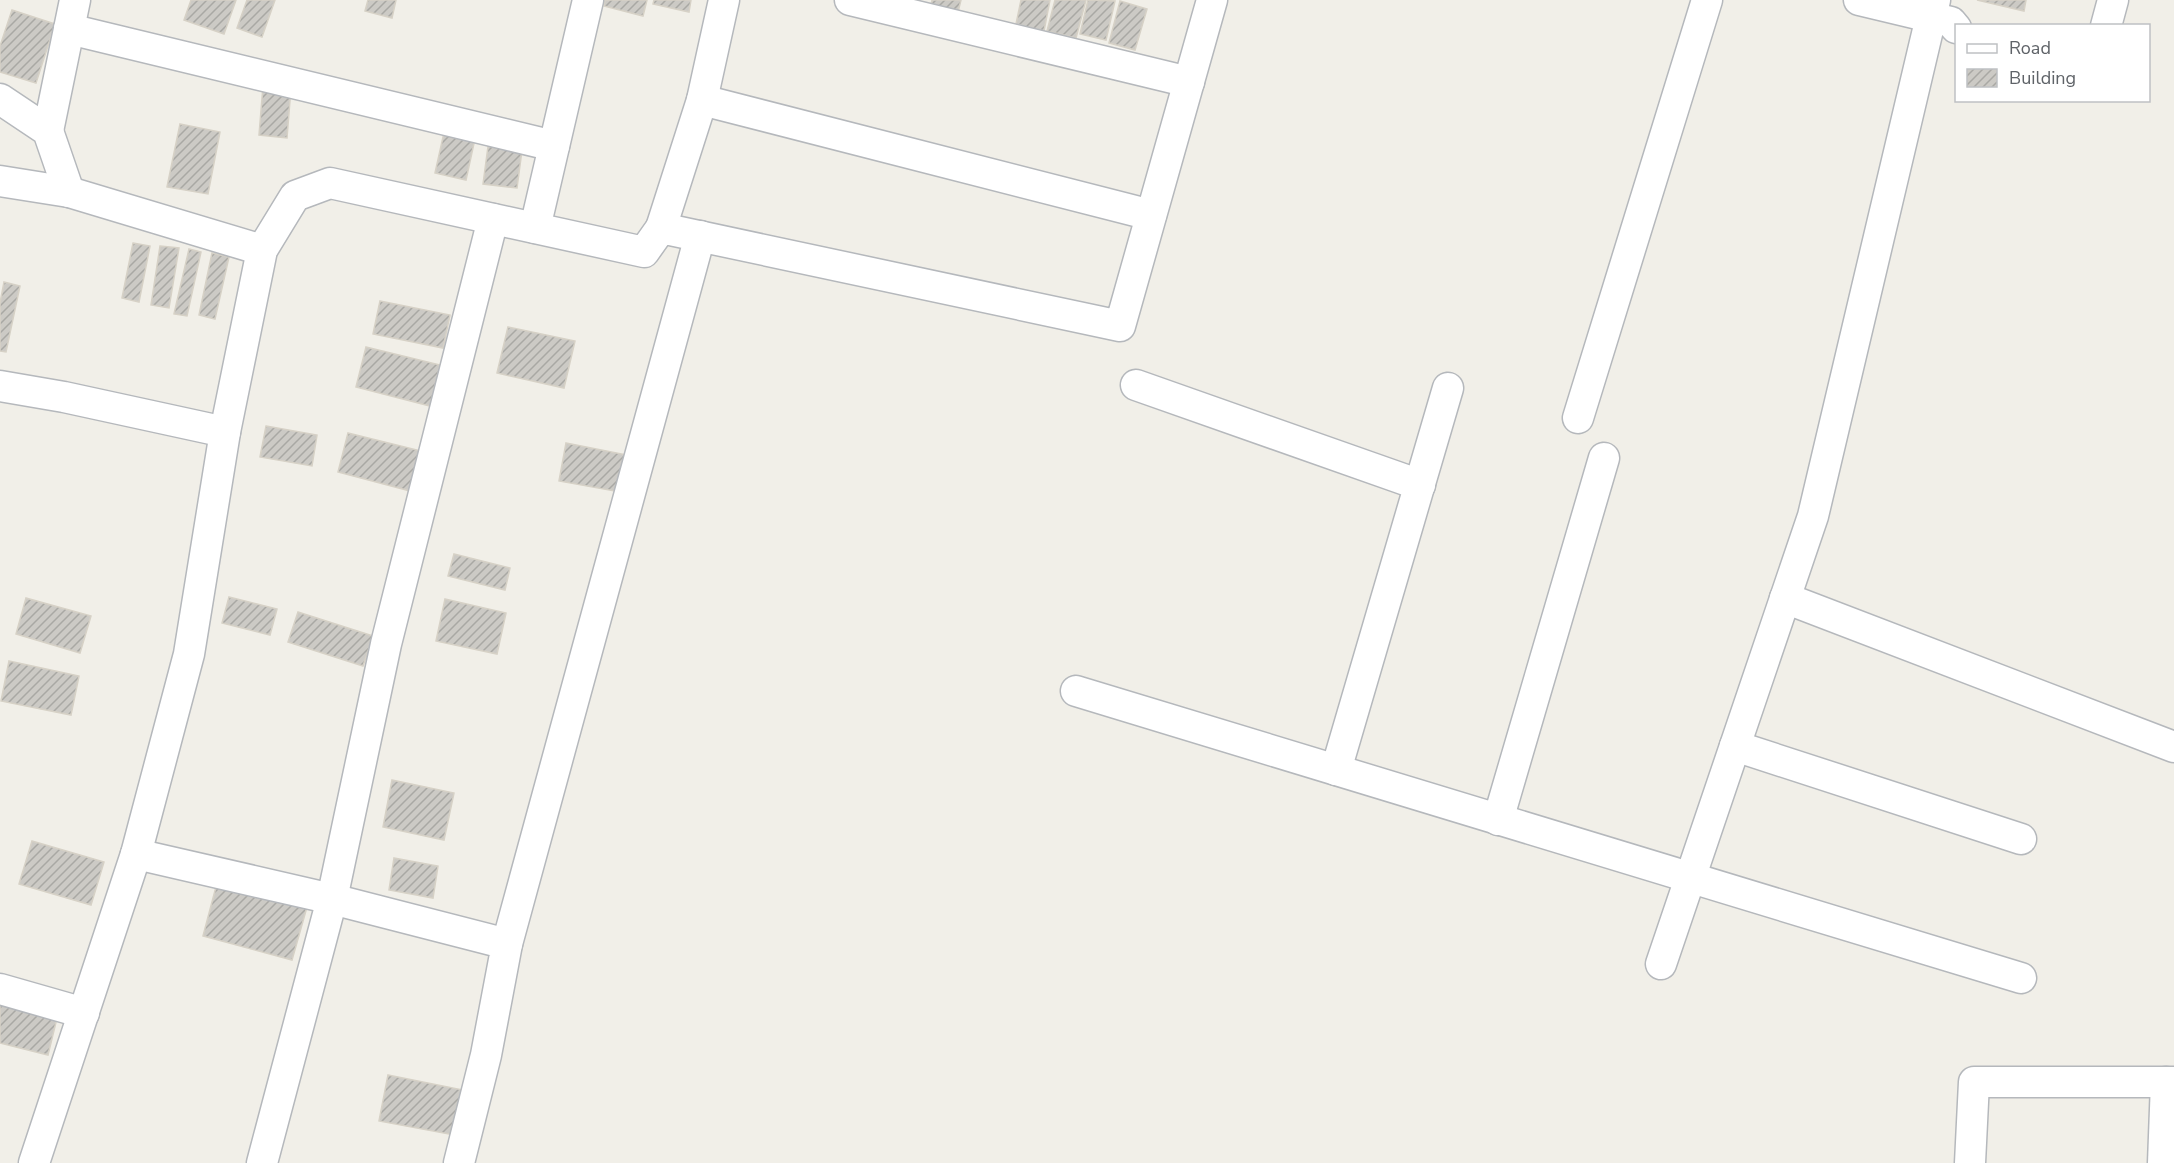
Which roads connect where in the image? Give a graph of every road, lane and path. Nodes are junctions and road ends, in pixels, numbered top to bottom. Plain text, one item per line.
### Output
1 (75, 0) edge
2 (588, 0) edge
3 (724, 0) edge
4 (850, 0) edge
5 (1212, 0) edge
6 (1707, 0) edge
7 (1859, 0) edge
8 (2113, 0) edge
9 (1941, 15) edge
10 (2107, 24) edge
11 (69, 29) junction
12 (1189, 82) junction
13 (0, 99) edge
14 (702, 100) junction
15 (48, 131) junction
16 (554, 146) junction
17 (0, 181) edge
18 (69, 192) junction
19 (1151, 215) junction
20 (494, 219) junction
21 (535, 228) junction
22 (661, 228) junction
23 (700, 236) junction
24 (262, 250) junction
25 (1136, 385) dead end
26 (0, 386) edge
27 (1448, 388) dead end
28 (1578, 418) dead end
29 (225, 432) junction
30 (1605, 458) dead end
31 (1420, 484) junction
32 (1785, 597) junction
33 (1076, 691) dead end
34 (1735, 746) junction
35 (2174, 747) edge
36 (1336, 770) junction
37 (1498, 820) junction
38 (2021, 839) dead end
39 (136, 854) junction
40 (1690, 878) junction
41 (332, 899) junction
42 (507, 944) junction
43 (1661, 964) dead end
44 (2021, 978) dead end
45 (0, 989) edge
46 (84, 1013) junction
47 (2170, 1082) edge
48 (34, 1163) edge
49 (261, 1163) edge
50 (459, 1163) edge
51 (1970, 1163) edge
52 (2163, 1163) edge

1 - 11 street
2 - 16 street
3 - 14 street
4 - 12 street
5 - 12 street
6 - 28 street
7 - 9 street
8 - 10 street
9 - 32 street
11 - 15 street
11 - 16 street
12 - 19 street
13 - 15 street
14 - 19 street
14 - 22 street
15 - 18 street
16 - 21 street
17 - 18 street
18 - 24 street
19 - 23 street
20 - 21 street
20 - 24 street
20 - 41 street
21 - 22 street
22 - 23 street
23 - 42 street
24 - 29 street
25 - 31 street
26 - 29 street
27 - 31 street
29 - 39 street
30 - 37 street
31 - 36 street
32 - 34 street
32 - 35 street
33 - 36 street
34 - 38 street
34 - 40 street
36 - 37 street
37 - 40 street
39 - 41 street
39 - 46 street
40 - 43 street
40 - 44 street
41 - 42 street
41 - 49 street
42 - 50 street
45 - 46 street
46 - 48 street
47 - 51 street
47 - 52 street

